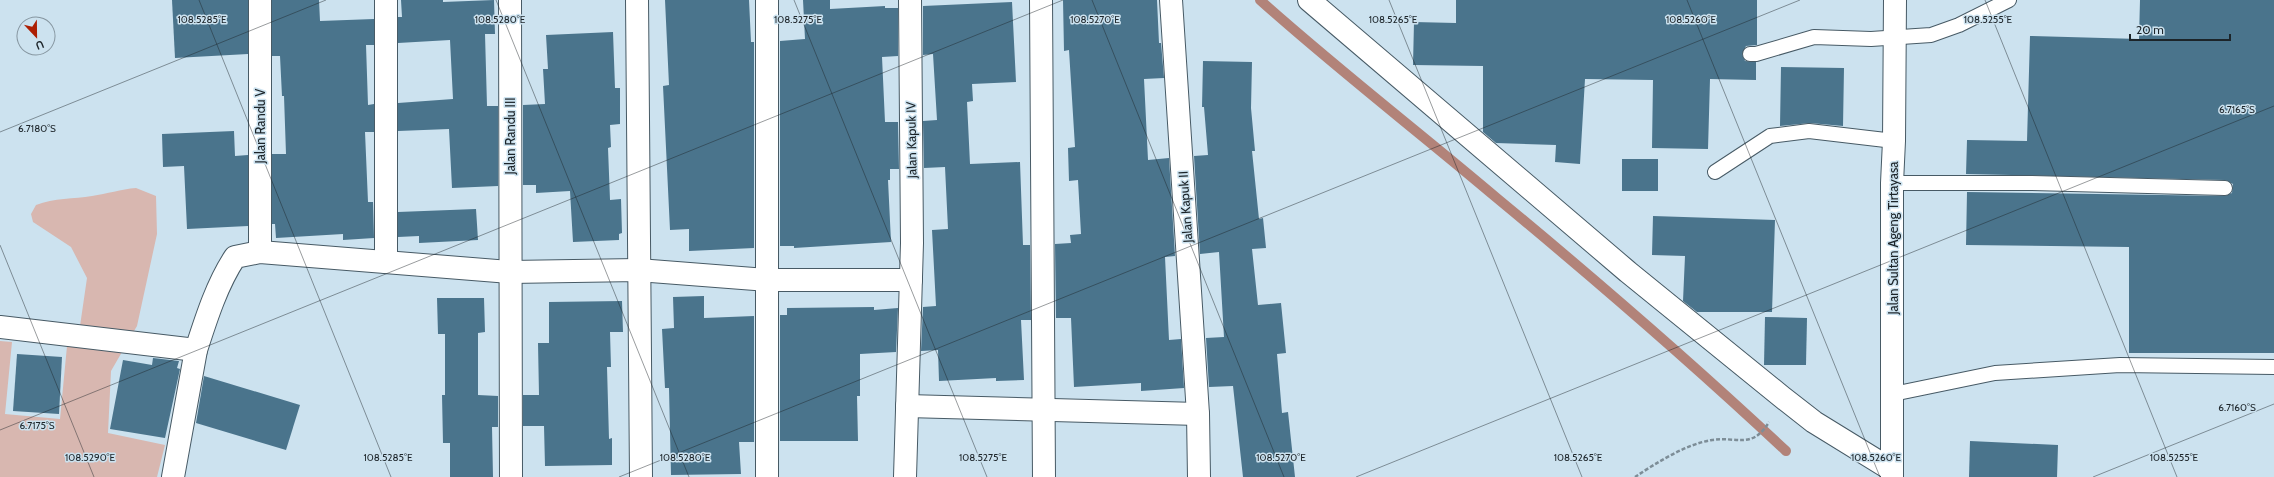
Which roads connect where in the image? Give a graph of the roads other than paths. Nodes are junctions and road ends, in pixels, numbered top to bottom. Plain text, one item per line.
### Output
1 (260, 0) edge
2 (386, 0) edge
3 (510, 0) edge
4 (637, 0) edge
5 (767, 0) edge
6 (910, 0) edge
7 (1041, 0) edge
8 (1171, 0) edge
9 (1309, 0) edge
10 (1895, 0) edge
11 (2009, 0) edge
12 (1895, 38) junction
13 (1750, 54) dead end
14 (1894, 141) junction
15 (1716, 172) dead end
16 (1892, 183) junction
17 (2225, 188) dead end
18 (260, 252) junction
19 (386, 262) junction
20 (638, 270) junction
21 (510, 272) junction
22 (767, 280) junction
23 (910, 280) junction
24 (0, 327) edge
25 (196, 350) junction
26 (2274, 367) edge
27 (1893, 394) junction
28 (907, 406) junction
29 (1043, 411) junction
30 (1198, 414) junction
31 (1892, 474) edge
32 (173, 477) edge
33 (511, 477) edge
34 (641, 477) edge
35 (767, 477) edge
36 (905, 477) edge
37 (1044, 477) edge
38 (1199, 477) edge

1 - 18 street, Jalan Randu V
2 - 19 street
3 - 21 street, Jalan Randu III
4 - 20 street
5 - 22 street
6 - 23 street, Jalan Kapuk IV
7 - 29 street
8 - 30 street, Jalan Kapuk II
9 - 31 street
10 - 12 street, Jalan Sultan Ageng Tirtayasa
11 - 12 lane
12 - 13 lane
12 - 14 street, Jalan Sultan Ageng Tirtayasa
14 - 15 lane
14 - 16 street, Jalan Sultan Ageng Tirtayasa
16 - 17 lane
16 - 27 street, Jalan Sultan Ageng Tirtayasa
18 - 19 street
18 - 25 street
19 - 21 street
20 - 21 street
20 - 22 street
20 - 34 street
21 - 33 street, Jalan Randu III
22 - 23 street
22 - 35 street
23 - 28 street, Jalan Kapuk IV
24 - 25 street
25 - 32 street
26 - 27 lane
27 - 31 street, Jalan Sultan Ageng Tirtayasa
28 - 29 street
28 - 36 street, Jalan Kapuk IV
29 - 30 street
29 - 37 street
30 - 38 street, Jalan Kapuk II

